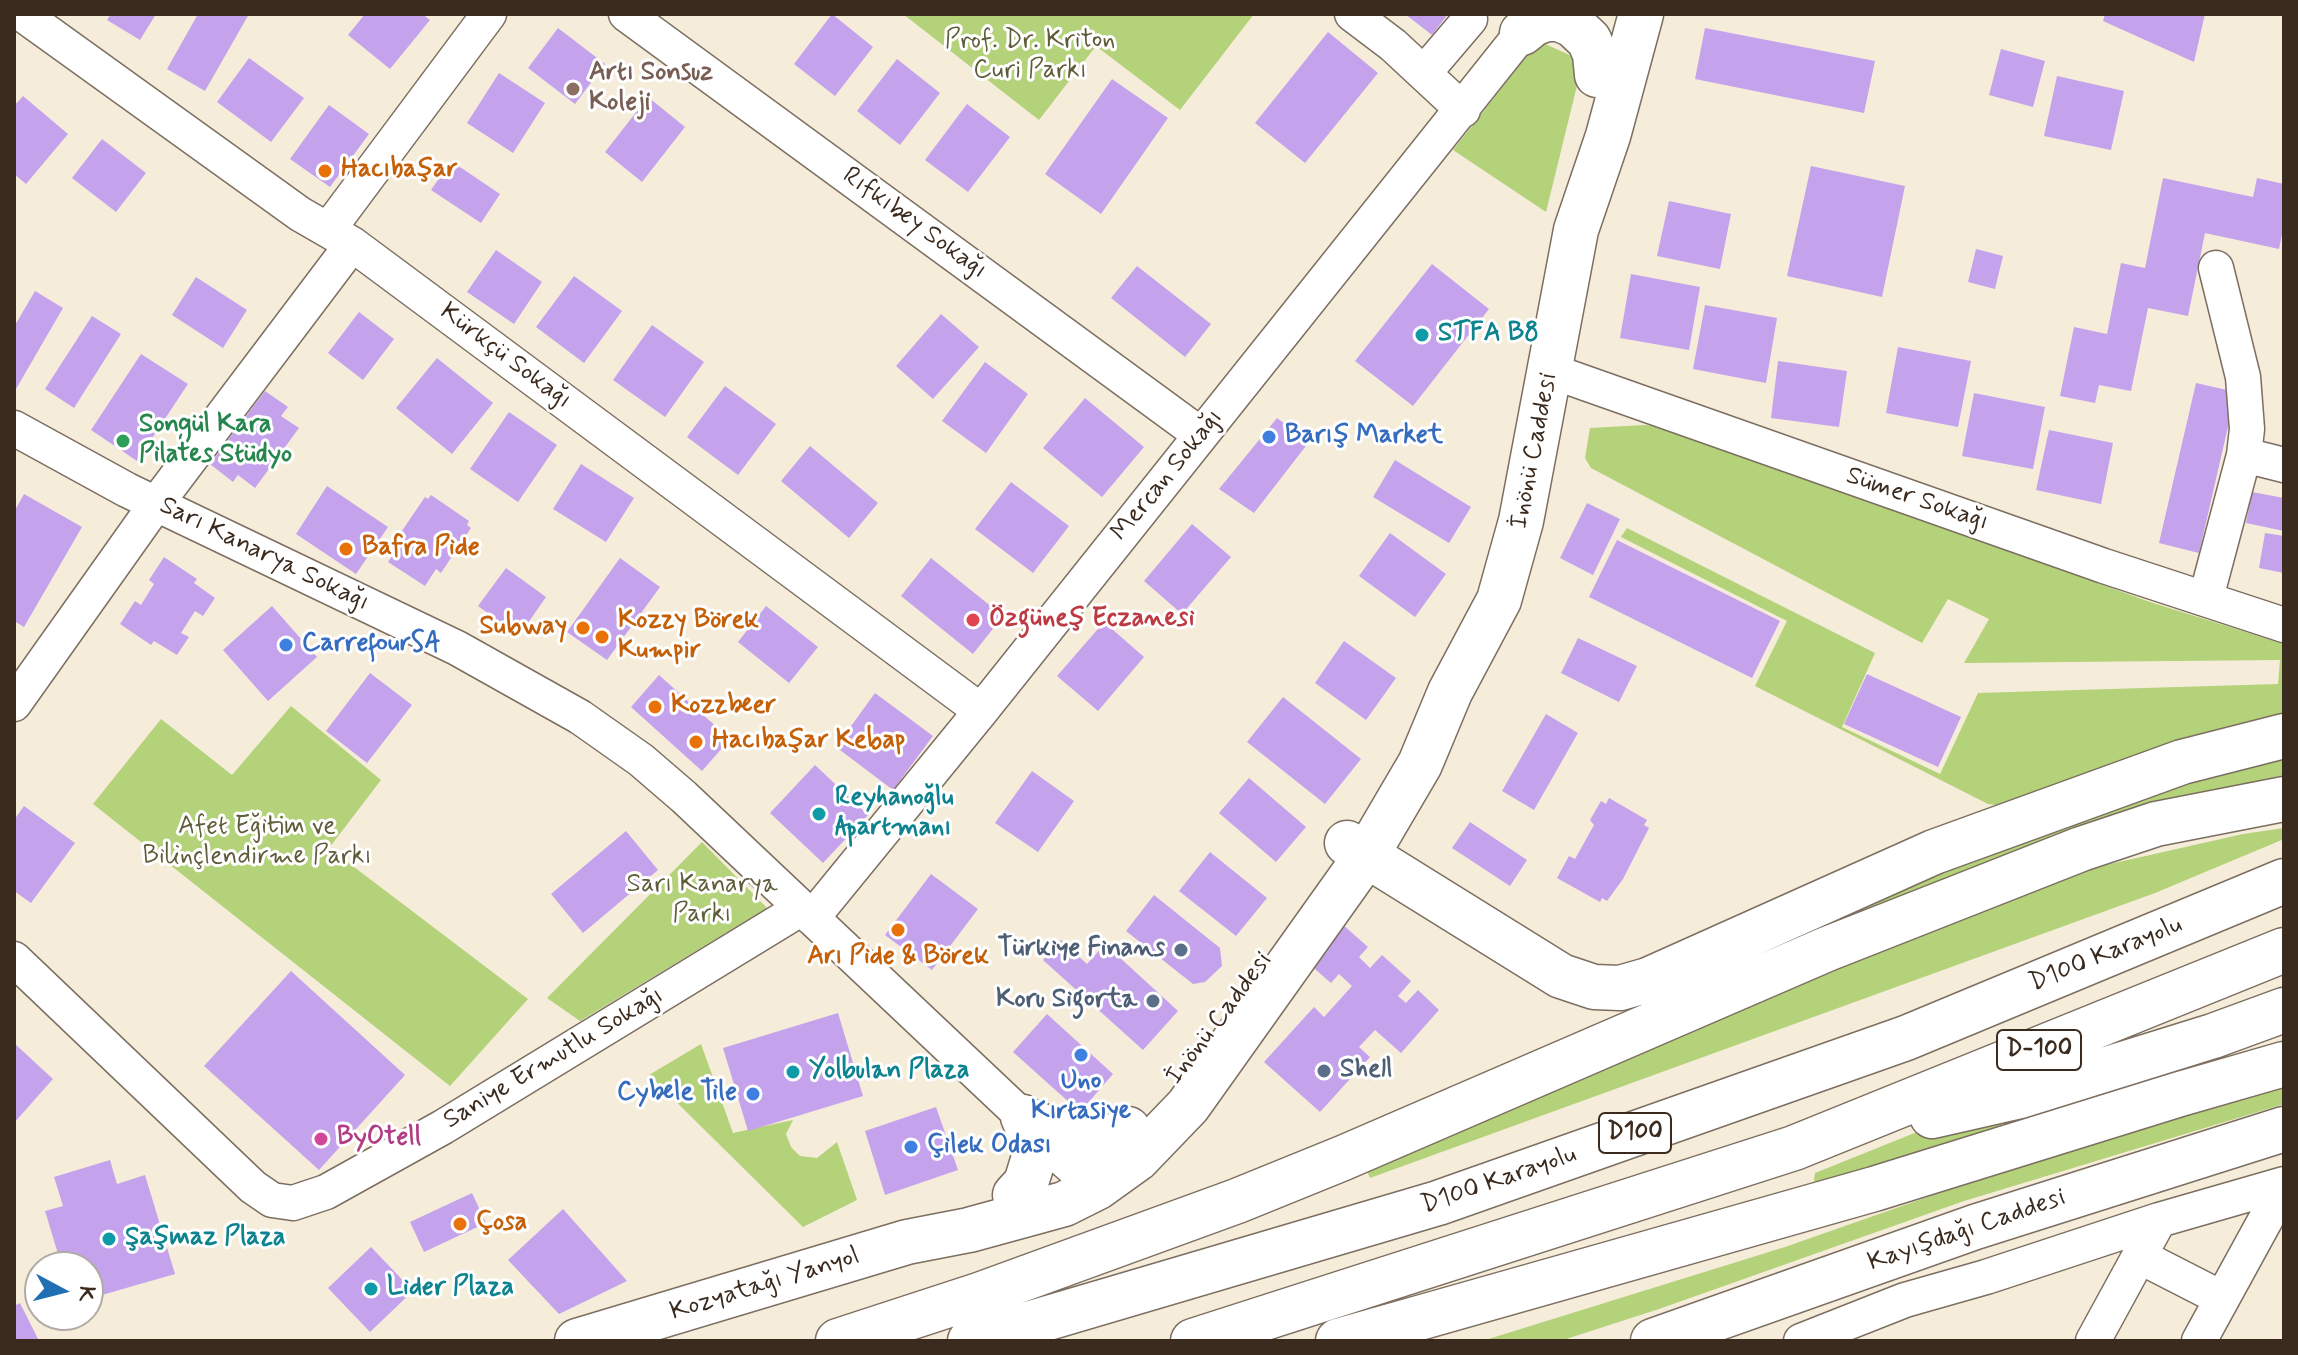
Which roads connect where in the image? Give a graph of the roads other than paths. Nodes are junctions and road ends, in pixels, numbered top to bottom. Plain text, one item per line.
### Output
1 (22, 14) edge
2 (489, 14) edge
3 (626, 14) edge
4 (1352, 14) edge
5 (1611, 14) edge
6 (1641, 14) edge
7 (1470, 19) dead end
8 (1530, 24) edge
9 (1424, 73) junction
10 (1597, 75) junction
11 (1463, 110) junction
12 (1576, 230) junction
13 (334, 244) junction
14 (2216, 268) dead end
15 (1551, 371) junction
16 (14, 428) edge
17 (1201, 435) junction
18 (2244, 455) junction
19 (2284, 465) edge
20 (156, 504) junction
21 (2206, 598) junction
22 (2284, 625) edge
23 (14, 704) edge
24 (981, 711) junction
25 (2284, 736) edge
26 (2284, 799) edge
27 (1356, 850) junction
28 (2284, 881) edge
29 (807, 913) junction
30 (2284, 950) edge
31 (14, 959) edge
32 (2284, 1010) edge
33 (2284, 1064) edge
34 (1023, 1117) junction
35 (2284, 1129) edge
36 (1133, 1144) junction
37 (1794, 1148) junction
38 (1075, 1166) junction
39 (2284, 1185) edge
40 (1015, 1195) junction
41 (2159, 1220) junction
42 (907, 1242) junction
43 (2139, 1256) junction
44 (1855, 1270) junction
45 (2221, 1298) junction
46 (1868, 1327) edge
47 (577, 1341) edge
48 (838, 1341) edge
49 (970, 1341) edge
50 (1193, 1341) edge
51 (1338, 1341) edge
52 (1653, 1341) edge
53 (1801, 1341) edge
54 (2093, 1341) edge
55 (2199, 1341) edge

1 - 13 street, Kürkçü Sokağı
2 - 13 street
3 - 17 street, Rıfkıbey Sokağı
4 - 9 street
5 - 10 main road
6 - 12 main road, İnönü Caddesi
7 - 9 street
8 - 10 main road
8 - 11 street, Mercan Sokağı
9 - 11 street
10 - 12 main road
11 - 17 street, Mercan Sokağı
12 - 15 main road, İnönü Caddesi
13 - 20 street
13 - 24 street, Kürkçü Sokağı
14 - 18 street
15 - 21 street, Sümer Sokağı
15 - 27 main road, İnönü Caddesi
16 - 20 street, Sarı Kanarya Sokağı
17 - 24 street, Mercan Sokağı
18 - 19 street
18 - 21 street
20 - 23 street
20 - 29 street, Sarı Kanarya Sokağı
21 - 22 street, Sümer Sokağı
24 - 29 street, Mercan Sokağı
25 - 27 main road
26 - 48 main road
27 - 36 main road, İnönü Caddesi
28 - 49 main road, D100 Karayolu / D100
29 - 31 street, Saniye Ermutlu Sokağı
29 - 34 street, Sarı Kanarya Sokağı
30 - 37 main road, D-100
32 - 37 main road
33 - 51 main road
34 - 36 main road
34 - 38 main road
34 - 40 main road
35 - 44 main road, Kayışdağı Caddesi
36 - 38 main road
36 - 42 main road, İnönü Caddesi
37 - 50 main road, D100
38 - 40 main road
39 - 41 street
39 - 45 street
40 - 42 main road
41 - 43 street
41 - 46 street
42 - 47 main road, Kozyatağı Yanyol
43 - 45 street
43 - 54 street
44 - 46 street
44 - 52 main road, Kayışdağı Caddesi
45 - 55 street
46 - 53 street

